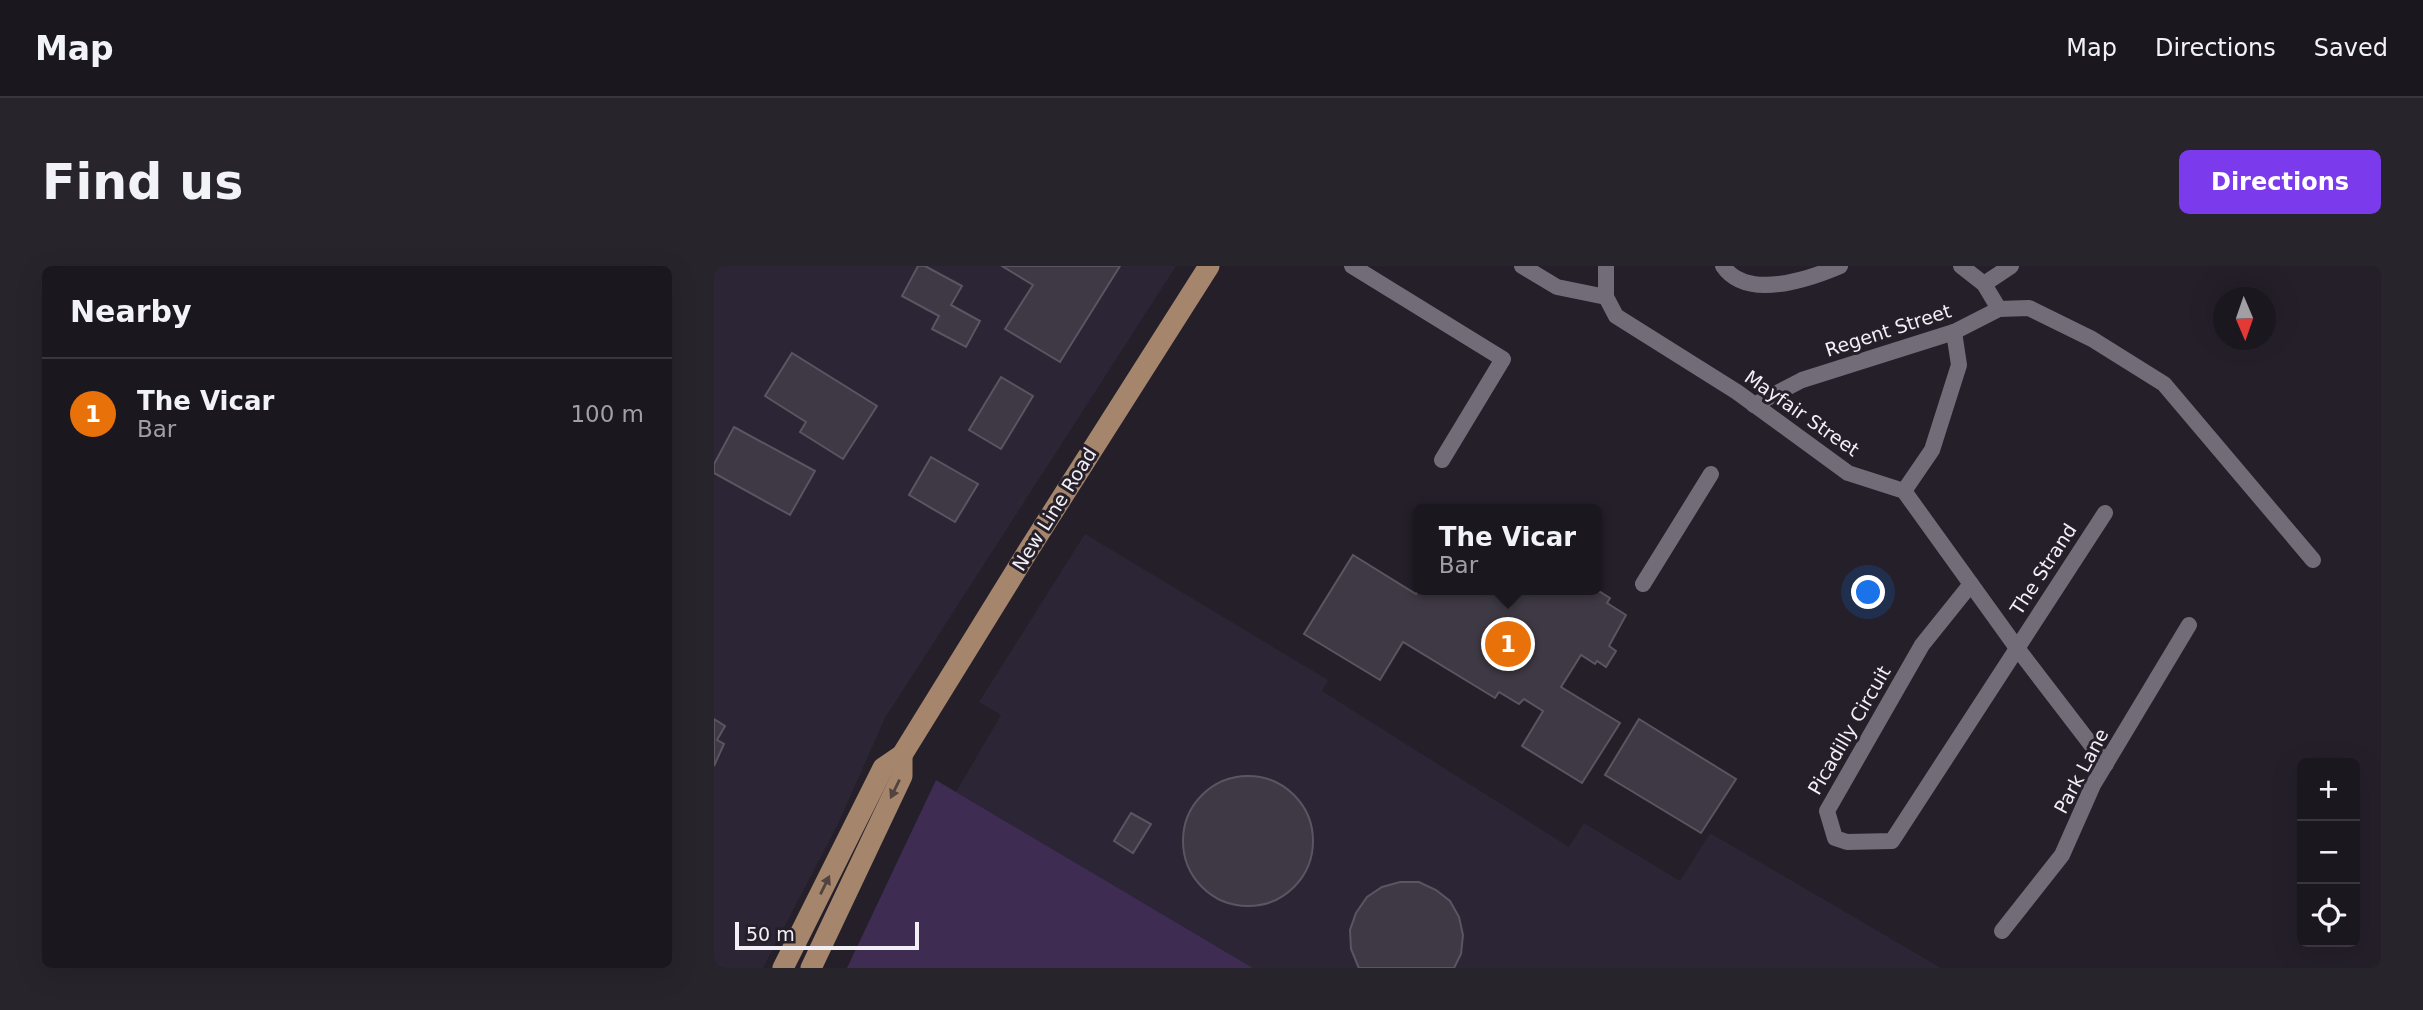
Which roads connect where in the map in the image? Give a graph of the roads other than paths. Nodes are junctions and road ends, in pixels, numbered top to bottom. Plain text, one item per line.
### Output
1 (1209, 266) edge
2 (1352, 266) edge
3 (1522, 266) edge
4 (1606, 266) edge
5 (1723, 266) edge
6 (1840, 266) edge
7 (1961, 266) edge
8 (2011, 266) edge
9 (1984, 284) junction
10 (1606, 297) junction
11 (2000, 309) junction
12 (1954, 332) junction
13 (1754, 405) junction
14 (1442, 460) dead end
15 (1712, 474) dead end
16 (1904, 491) junction
17 (2105, 513) dead end
18 (2313, 560) dead end
19 (1643, 584) dead end
20 (1971, 584) junction
21 (2189, 625) dead end
22 (2017, 648) junction
23 (902, 755) junction
24 (2106, 764) junction
25 (2002, 931) dead end
26 (783, 968) edge
27 (811, 968) edge

1 - 23 main road, New Line Road
2 - 14 lane
3 - 10 lane
4 - 10 lane
5 - 6 lane
7 - 9 lane
8 - 9 lane
9 - 11 lane
10 - 13 lane, Mayfair Street
11 - 12 lane, Regent Street
11 - 18 lane, Regent Street
12 - 13 lane, Regent Street
12 - 16 lane
13 - 16 lane, Mayfair Street
15 - 19 lane
16 - 20 lane
17 - 22 lane, The Strand
20 - 22 lane
20 - 22 lane, Picadilly Circuit
21 - 24 lane, Park Lane
22 - 24 lane
26 -> 23 main road, New Line Road
23 -> 27 main road, New Line Road
24 - 25 lane, Park Lane

